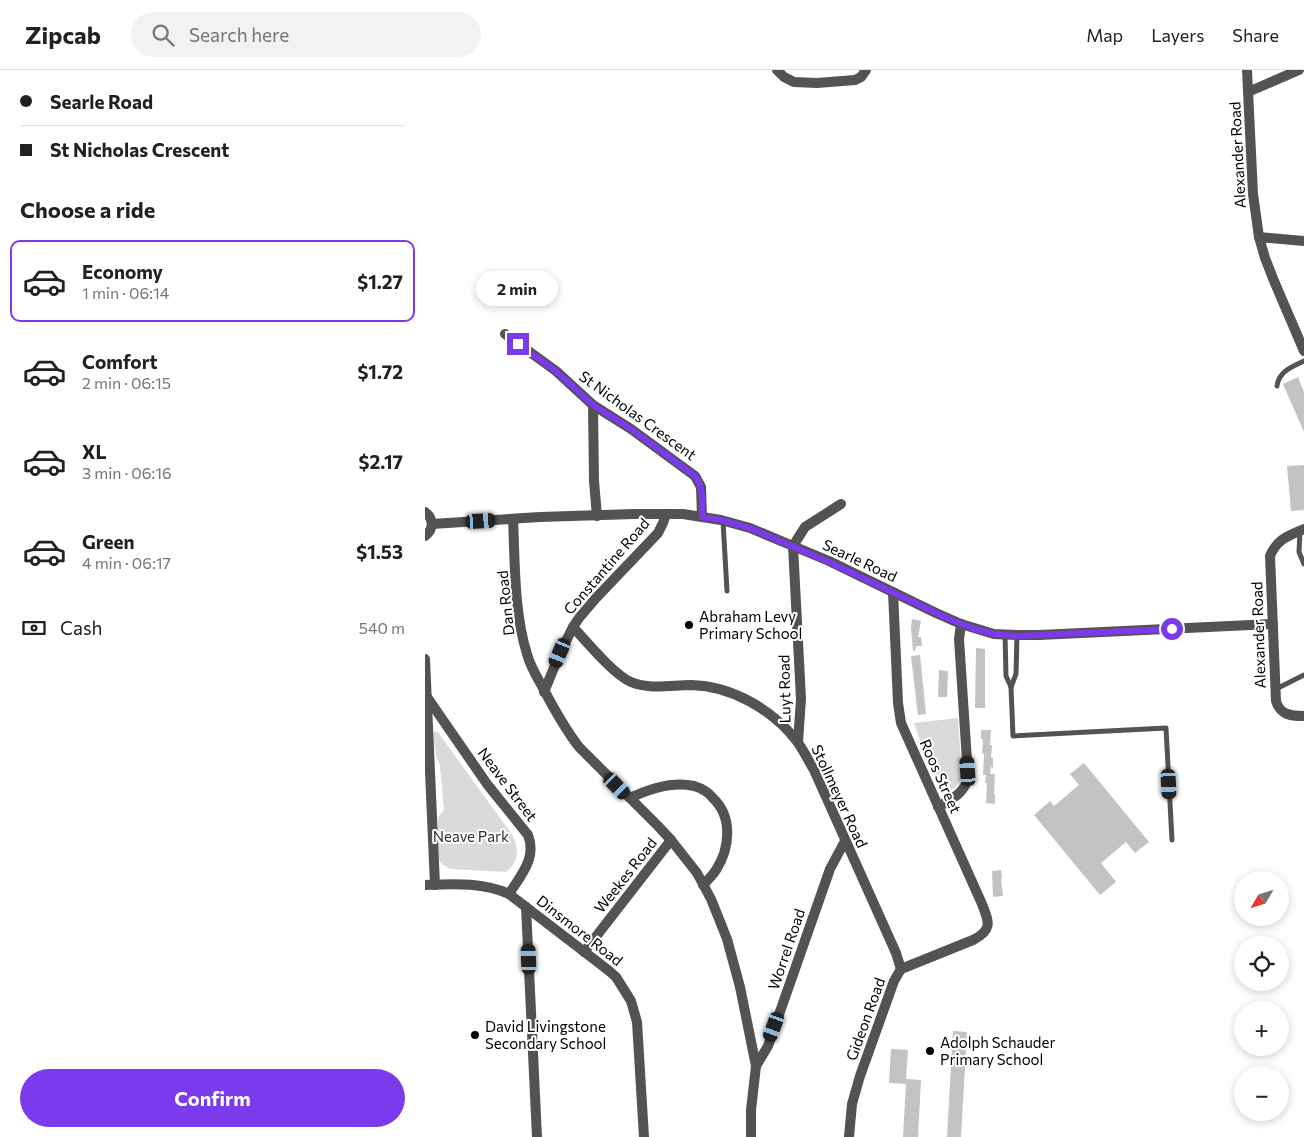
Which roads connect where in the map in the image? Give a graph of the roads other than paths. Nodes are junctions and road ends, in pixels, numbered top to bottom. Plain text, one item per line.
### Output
1 (777, 70) edge
2 (866, 70) edge
3 (1247, 70) edge
4 (1299, 70) edge
5 (1248, 92) junction
6 (1259, 237) junction
7 (1304, 241) edge
8 (505, 334) dead end
9 (1304, 351) edge
10 (1304, 361) edge
11 (1277, 386) dead end
12 (593, 405) junction
13 (841, 504) dead end
14 (425, 512) edge
15 (666, 514) junction
16 (597, 516) junction
17 (702, 517) junction
18 (513, 520) junction
19 (723, 521) junction
20 (432, 524) junction
21 (1302, 530) edge
22 (425, 536) edge
23 (793, 546) junction
24 (1304, 564) edge
25 (727, 591) dead end
26 (893, 592) junction
27 (961, 624) junction
28 (1273, 624) junction
29 (573, 628) junction
30 (1005, 635) junction
31 (1017, 636) junction
32 (425, 658) edge
33 (1304, 675) edge
34 (1011, 687) junction
35 (1275, 688) junction
36 (545, 692) junction
37 (426, 697) edge
38 (1304, 716) edge
39 (798, 742) junction
40 (428, 794) edge
41 (630, 798) junction
42 (938, 807) junction
43 (671, 840) junction
44 (1172, 840) dead end
45 (845, 841) junction
46 (430, 885) edge
47 (703, 885) junction
48 (509, 894) junction
49 (526, 907) junction
50 (983, 934) joint
51 (584, 952) junction
52 (901, 969) junction
53 (756, 1066) junction
54 (537, 1137) edge
55 (644, 1137) edge
56 (751, 1137) edge
57 (849, 1137) edge

1 - 2 street
3 - 5 street, Alexander Road
4 - 5 street
5 - 6 street, Alexander Road
6 - 7 street
6 - 9 street, Alexander Road
8 - 12 street, St Nicholas Crescent
10 - 11 lane
12 - 16 street
12 - 17 street, St Nicholas Crescent
13 - 23 street
14 - 20 street
15 - 16 street, Searle Road
15 - 17 street, Searle Road
15 - 29 street, Constantine Road
16 - 18 street, Searle Road
17 - 19 street, Searle Road
18 - 20 street, Searle Road
18 - 36 street, Dan Road
19 - 23 street, Searle Road
19 - 25 lane
20 - 22 street
21 - 24 lane
21 - 28 street, Alexander Road
23 - 26 street, Searle Road
23 - 39 street, Luyt Road
26 - 27 street, Searle Road
26 - 42 street, Roos Street
27 - 30 street, Searle Road
27 - 42 street
28 - 31 street, Searle Road
28 - 35 street, Alexander Road
29 - 36 street, Constantine Road
29 - 39 street, Stollmeyer Road
30 - 31 street, Searle Road
30 - 34 lane
31 - 34 lane
32 - 37 street
33 - 35 lane
34 - 44 lane
35 - 38 street, Alexander Road
36 - 41 street, Dan Road
37 - 40 street
37 - 48 street, Neave Street
39 - 45 street, Stollmeyer Road
40 - 46 street
41 - 43 street
41 - 47 street
42 - 50 street, Roos Street
43 - 47 street
43 - 51 street, Weekes Road
45 - 52 street, Stollmeyer Road
45 - 53 street, Worrel Road
46 - 48 street, Dinsmore Road
47 - 53 street
48 - 49 street, Dinsmore Road
49 - 51 street, Dinsmore Road
49 - 54 street
50 - 52 street, Gideon Road
51 - 55 street, Dinsmore Road
52 - 57 street, Gideon Road
53 - 56 street

